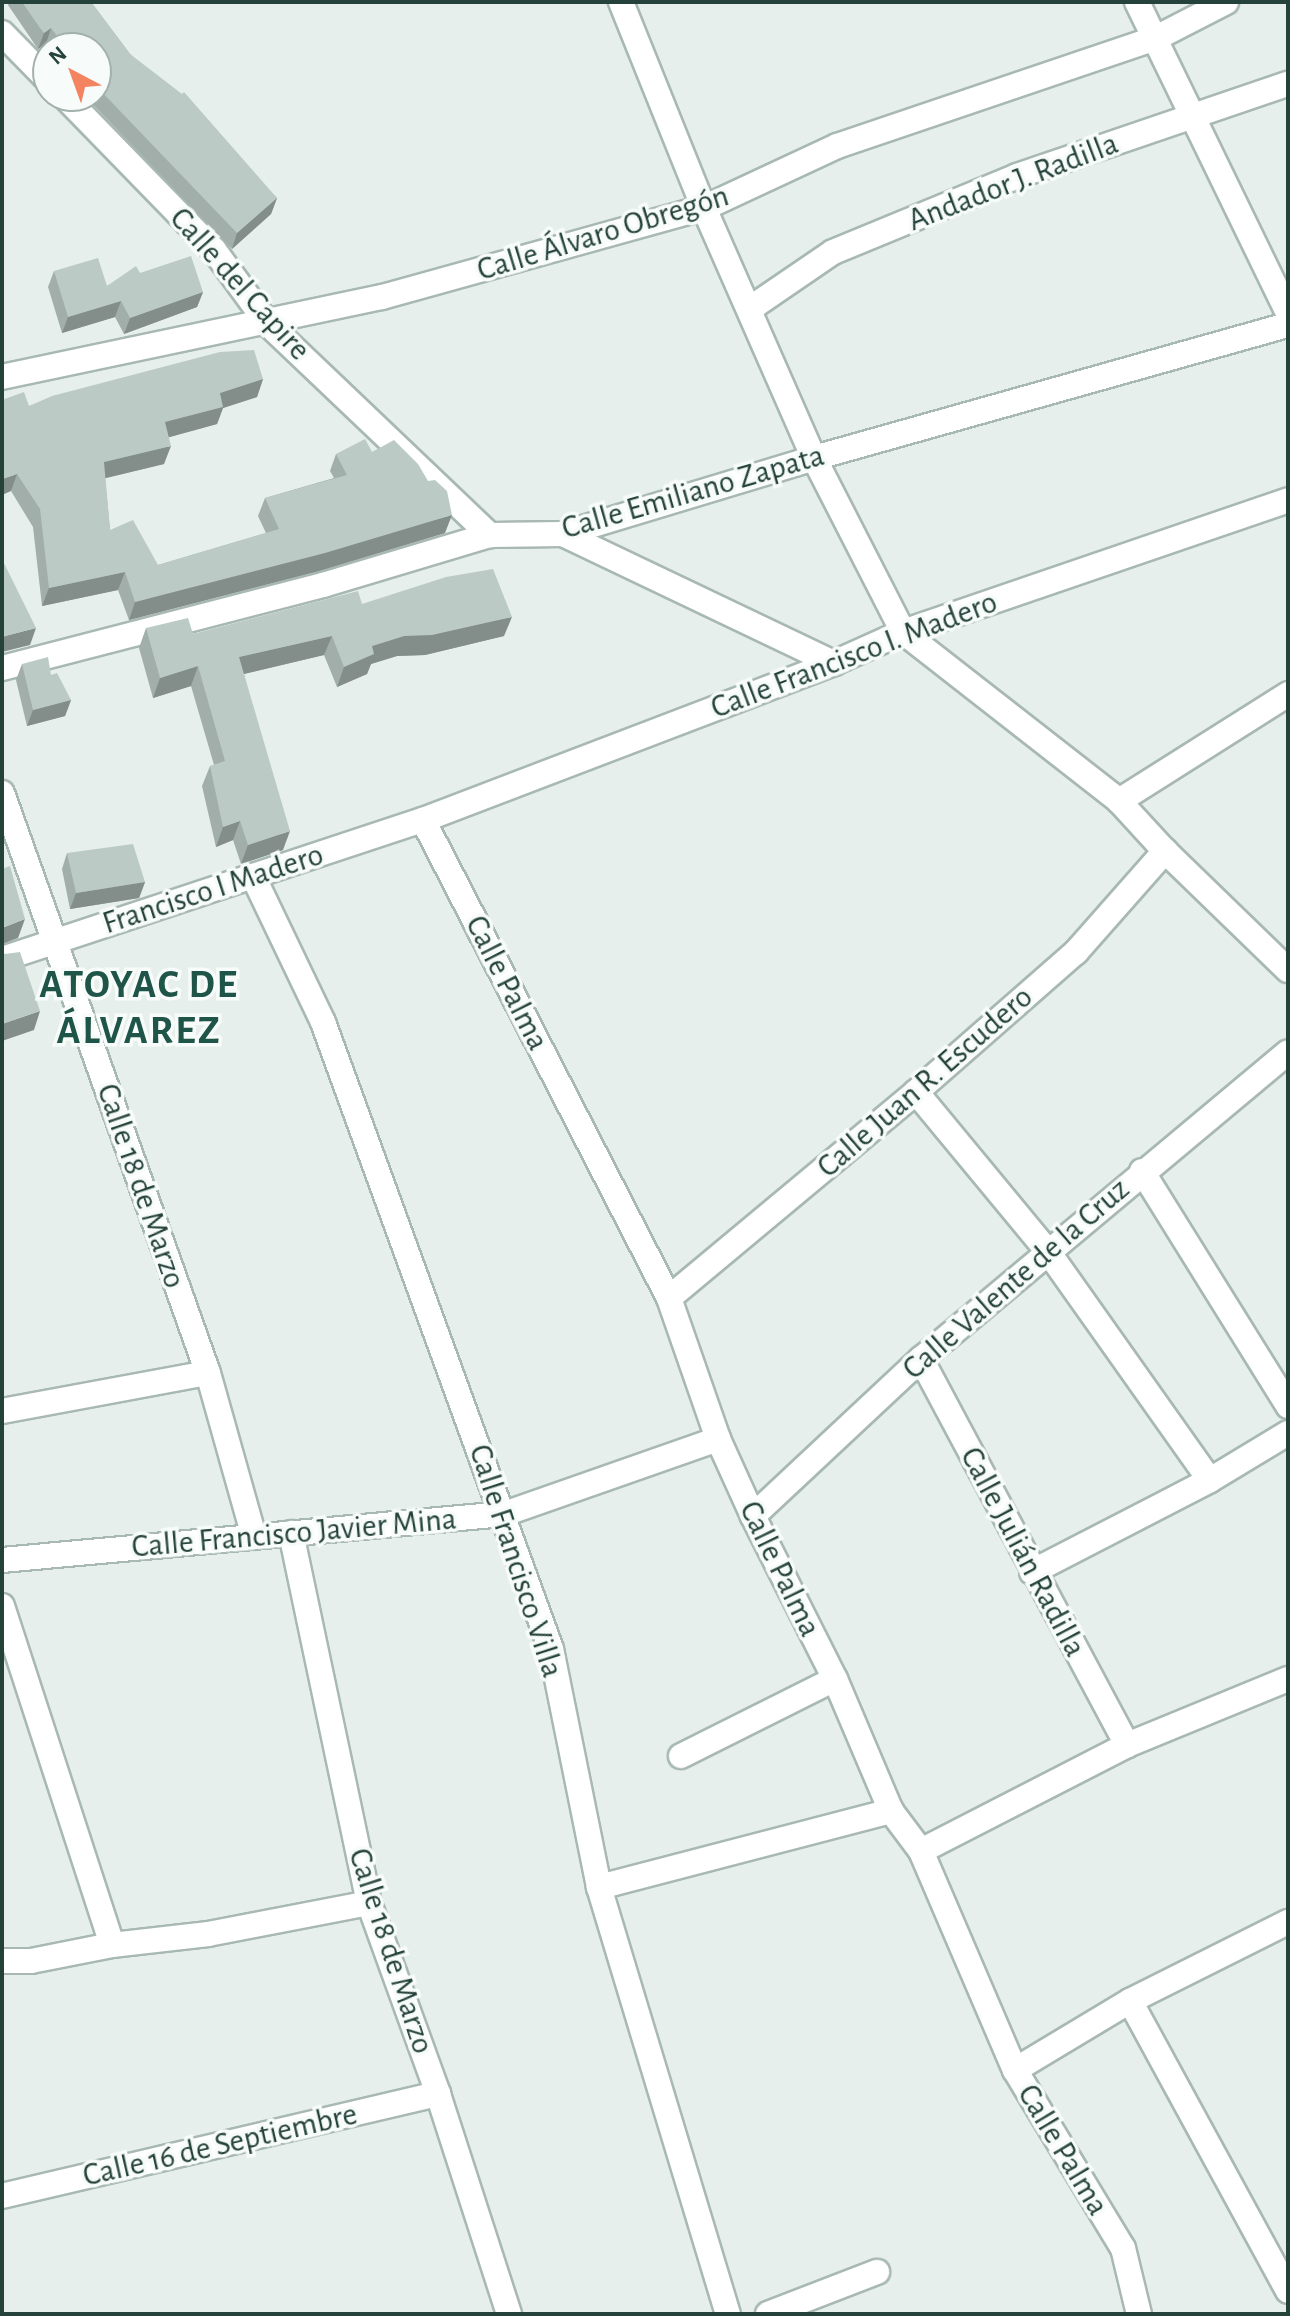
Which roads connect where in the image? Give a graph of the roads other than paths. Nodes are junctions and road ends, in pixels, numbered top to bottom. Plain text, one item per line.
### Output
1 (621, 2) edge
2 (1137, 2) edge
3 (1226, 2) edge
4 (2, 33) edge
5 (1154, 39) junction
6 (32, 64) edge
7 (1288, 84) edge
8 (80, 112) edge
9 (1193, 117) junction
10 (704, 208) junction
11 (751, 308) junction
12 (1288, 313) edge
13 (267, 323) junction
14 (1288, 325) edge
15 (2, 377) edge
16 (814, 458) junction
17 (1288, 500) edge
18 (563, 534) junction
19 (490, 535) junction
20 (903, 632) junction
21 (834, 663) junction
22 (2, 668) edge
23 (1288, 694) edge
24 (2, 793) edge
25 (1119, 801) junction
26 (423, 820) junction
27 (1165, 851) junction
28 (253, 876) junction
29 (55, 941) junction
30 (2, 959) edge
31 (1288, 970) edge
32 (1288, 1052) edge
33 (916, 1092) junction
34 (1142, 1171) junction
35 (1049, 1253) junction
36 (669, 1298) junction
37 (921, 1359) junction
38 (208, 1373) junction
39 (1288, 1406) edge
40 (2, 1411) edge
41 (1288, 1433) edge
42 (718, 1439) junction
43 (1210, 1480) junction
44 (504, 1514) junction
45 (753, 1516) junction
46 (291, 1533) junction
47 (254, 1537) junction
48 (2, 1560) edge
49 (1032, 1572) junction
50 (2, 1606) edge
51 (835, 1679) junction
52 (1288, 1679) edge
53 (1127, 1745) junction
54 (681, 1756) dead end
55 (891, 1811) junction
56 (921, 1851) junction
57 (599, 1887) junction
58 (369, 1903) junction
59 (1288, 1922) edge
60 (112, 1945) junction
61 (2, 1961) edge
62 (1130, 2001) junction
63 (1015, 2070) junction
64 (438, 2094) junction
65 (2, 2196) edge
66 (877, 2272) dead end
67 (1288, 2291) edge
68 (509, 2314) edge
69 (728, 2314) edge
70 (768, 2314) edge
71 (1139, 2314) edge

1 - 10 street
2 - 5 street
3 - 5 street, Calle Álvaro Obregón
4 - 6 street
5 - 9 street
5 - 10 street, Calle Álvaro Obregón
7 - 9 street, Andador J. Radilla
8 - 13 street, Calle del Capire
9 - 11 street, Andador J. Radilla
9 - 12 street
10 - 11 street
10 - 13 street, Calle Álvaro Obregón
11 - 16 street
13 - 15 street, Calle Álvaro Obregón
13 - 19 street, Calle del Capire
14 - 16 street, Calle Emiliano Zapata
16 - 18 street, Calle Emiliano Zapata
16 - 20 street
17 - 20 street, Calle Francisco I. Madero
18 - 19 street, Calle Emiliano Zapata
18 - 21 street
19 - 22 street, Calle Emiliano Zapata
20 - 21 street, Calle Francisco I. Madero
20 - 25 street
21 - 26 street, Calle Francisco I. Madero
23 - 25 street
24 - 29 street, Calle 18 de Marzo
25 - 27 street
26 - 28 street, Francisco I Madero
26 - 36 street, Calle Palma
27 - 31 street
27 - 33 street, Calle Juan R. Escudero
28 - 29 street, Francisco I Madero
28 - 44 street, Calle Francisco Villa
29 - 30 street, Francisco I Madero
29 - 38 street, Calle 18 de Marzo
32 - 34 street, Calle Valente de la Cruz
33 - 35 street
33 - 36 street, Calle Juan R. Escudero
34 - 35 street, Calle Valente de la Cruz
34 - 39 street
35 - 37 street, Calle Valente de la Cruz
35 - 43 street
36 - 42 street, Calle Palma
37 - 45 street, Calle Valente de la Cruz
37 - 49 street, Calle Julián Radilla
38 - 40 street
38 - 47 street, Calle 18 de Marzo
41 - 43 street
42 - 44 street, Calle Francisco Javier Mina
42 - 45 street, Calle Palma
43 - 49 street
44 - 46 street, Calle Francisco Javier Mina
44 - 57 street, Calle Francisco Villa
45 - 51 street, Calle Palma
46 - 47 street, Calle Francisco Javier Mina
46 - 58 street, Calle 18 de Marzo
47 - 48 street, Calle Francisco Javier Mina
49 - 53 street, Calle Julián Radilla
50 - 60 street
51 - 54 street
51 - 55 street, Calle Palma
52 - 53 street
53 - 56 street
55 - 56 street, Calle Palma
55 - 57 street
56 - 63 street, Calle Palma
57 - 69 street, Calle Francisco Villa
58 - 60 street
58 - 64 street, Calle 18 de Marzo
59 - 62 street
60 - 61 street
62 - 63 street
62 - 67 street
63 - 71 street, Calle Palma
64 - 65 street, Calle 16 de Septiembre
64 - 68 street, Calle 18 de Marzo
66 - 70 street

